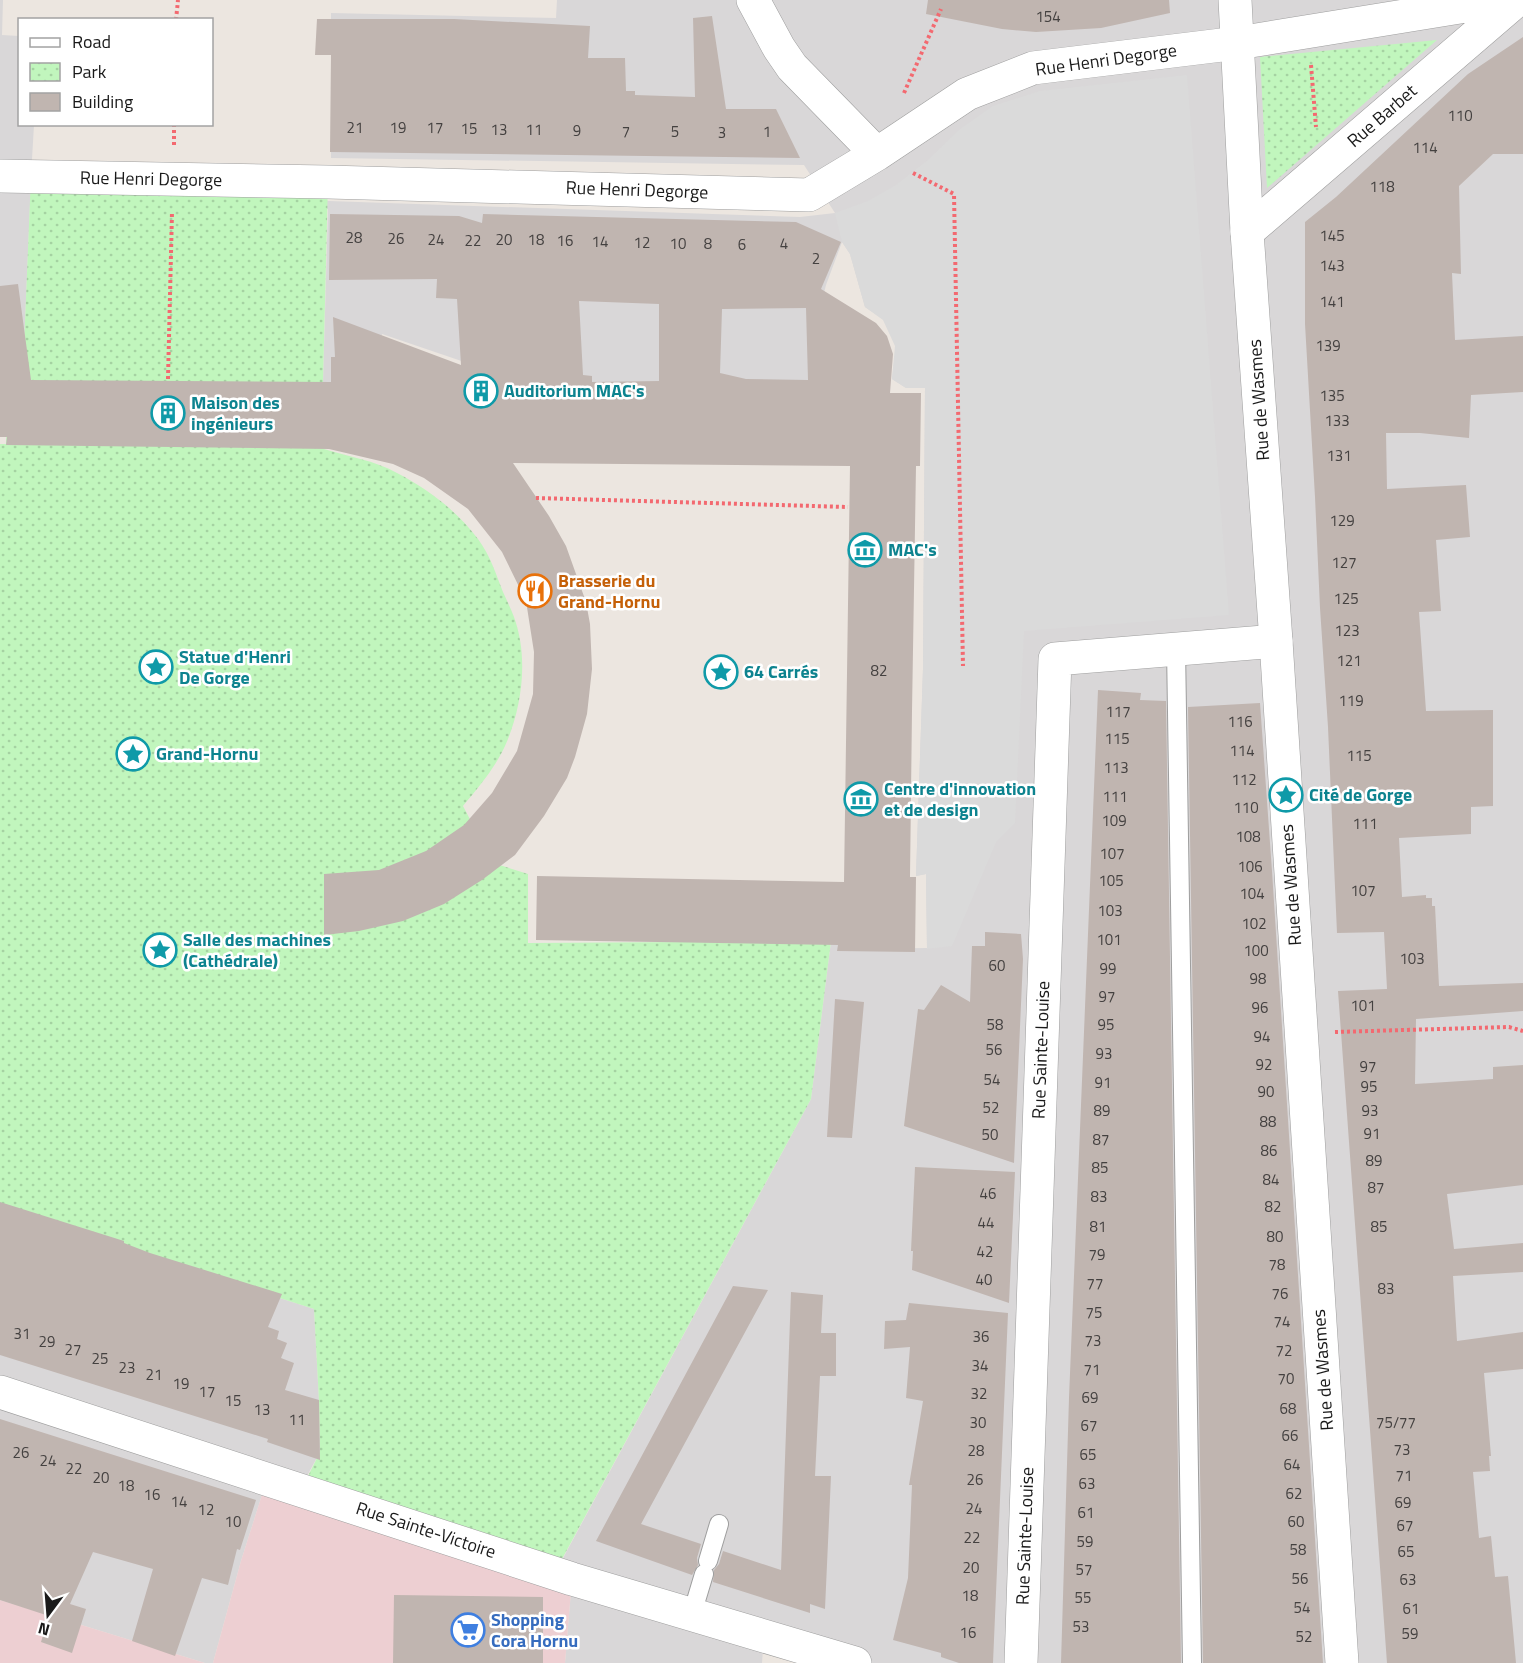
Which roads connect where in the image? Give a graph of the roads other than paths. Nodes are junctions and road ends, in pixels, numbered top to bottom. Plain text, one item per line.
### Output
1 (753, 0) edge
2 (1235, 0) edge
3 (1503, 0) edge
4 (1517, 0) edge
5 (1238, 43) junction
6 (877, 154) junction
7 (0, 176) edge
8 (1246, 232) junction
9 (1276, 640) junction
10 (1176, 648) junction
11 (0, 1392) edge
12 (719, 1524) dead end
13 (692, 1614) junction
14 (763, 1649) edge
15 (855, 1663) edge
16 (1021, 1663) edge
17 (1192, 1663) edge
18 (1342, 1663) edge

1 - 6 street
2 - 5 street, Rue de Wasmes
3 - 5 street
4 - 8 street, Rue Barbet
5 - 6 street, Rue Henri Degorge
5 - 8 street, Rue de Wasmes
6 - 7 street, Rue Henri Degorge
8 - 9 street, Rue de Wasmes
9 - 10 street, Rue Sainte-Louise
9 - 18 street, Rue de Wasmes
10 - 16 street, Rue Sainte-Louise
10 - 17 lane
11 - 13 street, Rue Sainte-Victoire
12 - 13 lane
13 - 14 street, Rue Sainte-Victoire
14 - 15 street, Rue Sainte-Victoire

